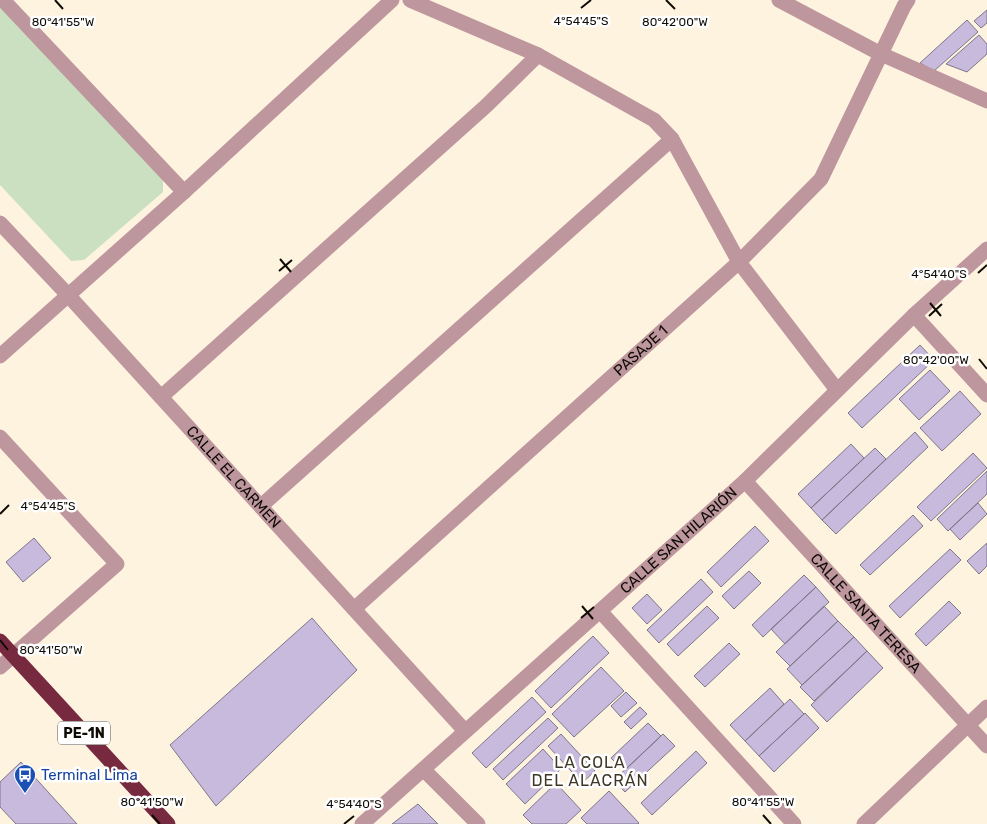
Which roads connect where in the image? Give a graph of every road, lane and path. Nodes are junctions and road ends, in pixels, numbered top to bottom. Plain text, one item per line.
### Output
1 (3, 0) edge
2 (410, 0) edge
3 (779, 0) edge
4 (908, 0) edge
5 (382, 3) edge
6 (881, 54) junction
7 (538, 55) junction
8 (987, 101) edge
9 (672, 139) junction
10 (184, 192) junction
11 (0, 223) edge
12 (987, 249) edge
13 (740, 262) junction
14 (68, 295) junction
15 (914, 315) junction
16 (0, 356) edge
17 (837, 390) junction
18 (987, 395) edge
19 (161, 397) junction
20 (0, 437) edge
21 (745, 481) junction
22 (261, 506) junction
23 (354, 609) junction
24 (600, 611) junction
25 (0, 641) edge
26 (13, 655) junction
27 (0, 667) edge
28 (987, 707) edge
29 (968, 725) junction
30 (465, 731) junction
31 (987, 746) edge
32 (424, 770) junction
33 (168, 824) edge
34 (362, 824) edge
35 (478, 824) edge
36 (794, 824) edge
37 (864, 824) edge

1 - 10 street
2 - 7 street
3 - 6 street
4 - 6 street, PASAJE 1
5 - 10 street
6 - 8 street
6 - 13 street, PASAJE 1
7 - 9 street
7 - 19 street
9 - 13 street
9 - 22 street
10 - 14 street
11 - 14 street, CALLE EL CARMEN
12 - 15 street, CALLE SAN HILARIÓN
13 - 17 street
13 - 23 street, PASAJE 1
14 - 16 street
14 - 19 street, CALLE EL CARMEN
15 - 17 street, CALLE SAN HILARIÓN
15 - 18 street
17 - 21 street, CALLE SAN HILARIÓN
19 - 22 street, CALLE EL CARMEN
20 - 26 street
21 - 24 street, CALLE SAN HILARIÓN
21 - 29 street, CALLE SANTA TERESA
22 - 23 street, CALLE EL CARMEN
23 - 30 street, CALLE EL CARMEN
24 - 30 street, CALLE SAN HILARIÓN
24 - 36 street
25 - 26 highway, PE-1N
26 - 27 street
26 - 33 highway, PE-1N
28 - 29 street
29 - 31 street, CALLE SANTA TERESA
29 - 37 street
30 - 32 street, CALLE SAN HILARIÓN
32 - 34 street, CALLE SAN HILARIÓN
32 - 35 street

